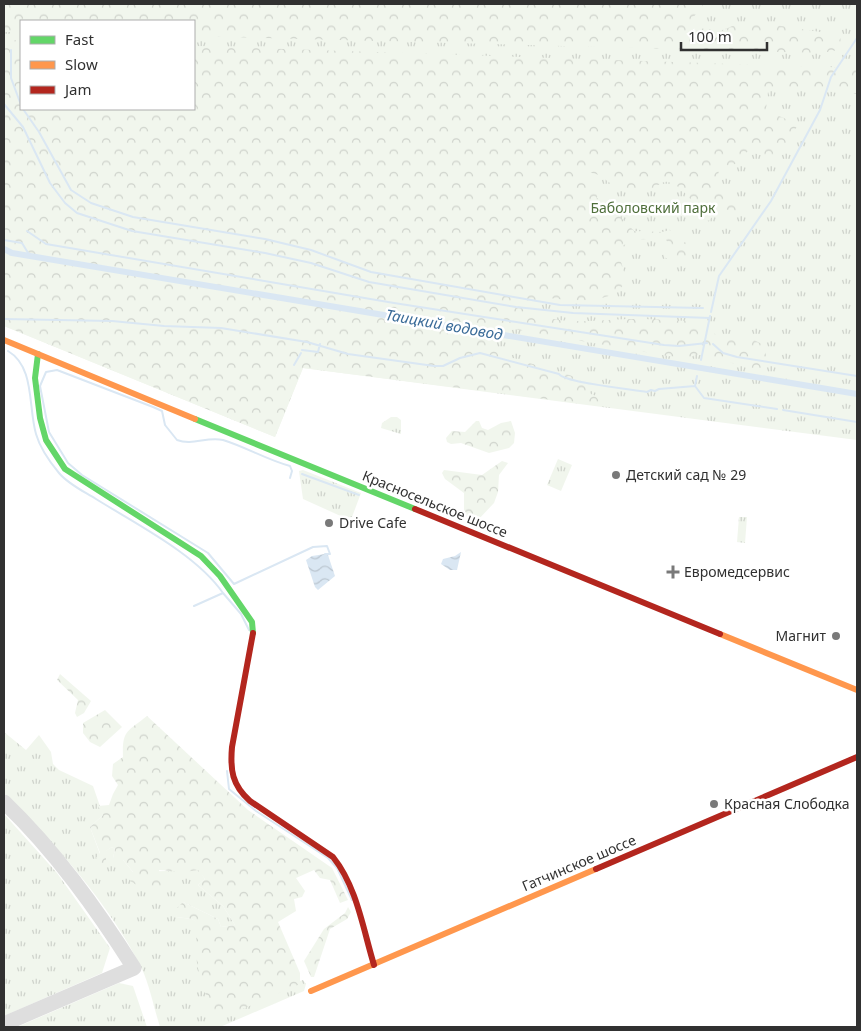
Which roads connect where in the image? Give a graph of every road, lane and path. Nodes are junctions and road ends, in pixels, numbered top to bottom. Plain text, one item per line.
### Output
1 (4, 340) edge
2 (38, 354) junction
3 (857, 690) edge
4 (857, 757) edge
5 (374, 965) junction
6 (311, 992) dead end

1 - 2 street, Красносельское шоссе
2 - 3 street, Красносельское шоссе
2 - 5 street
4 - 5 street, Гатчинское шоссе
5 - 6 street, Гатчинское шоссе

